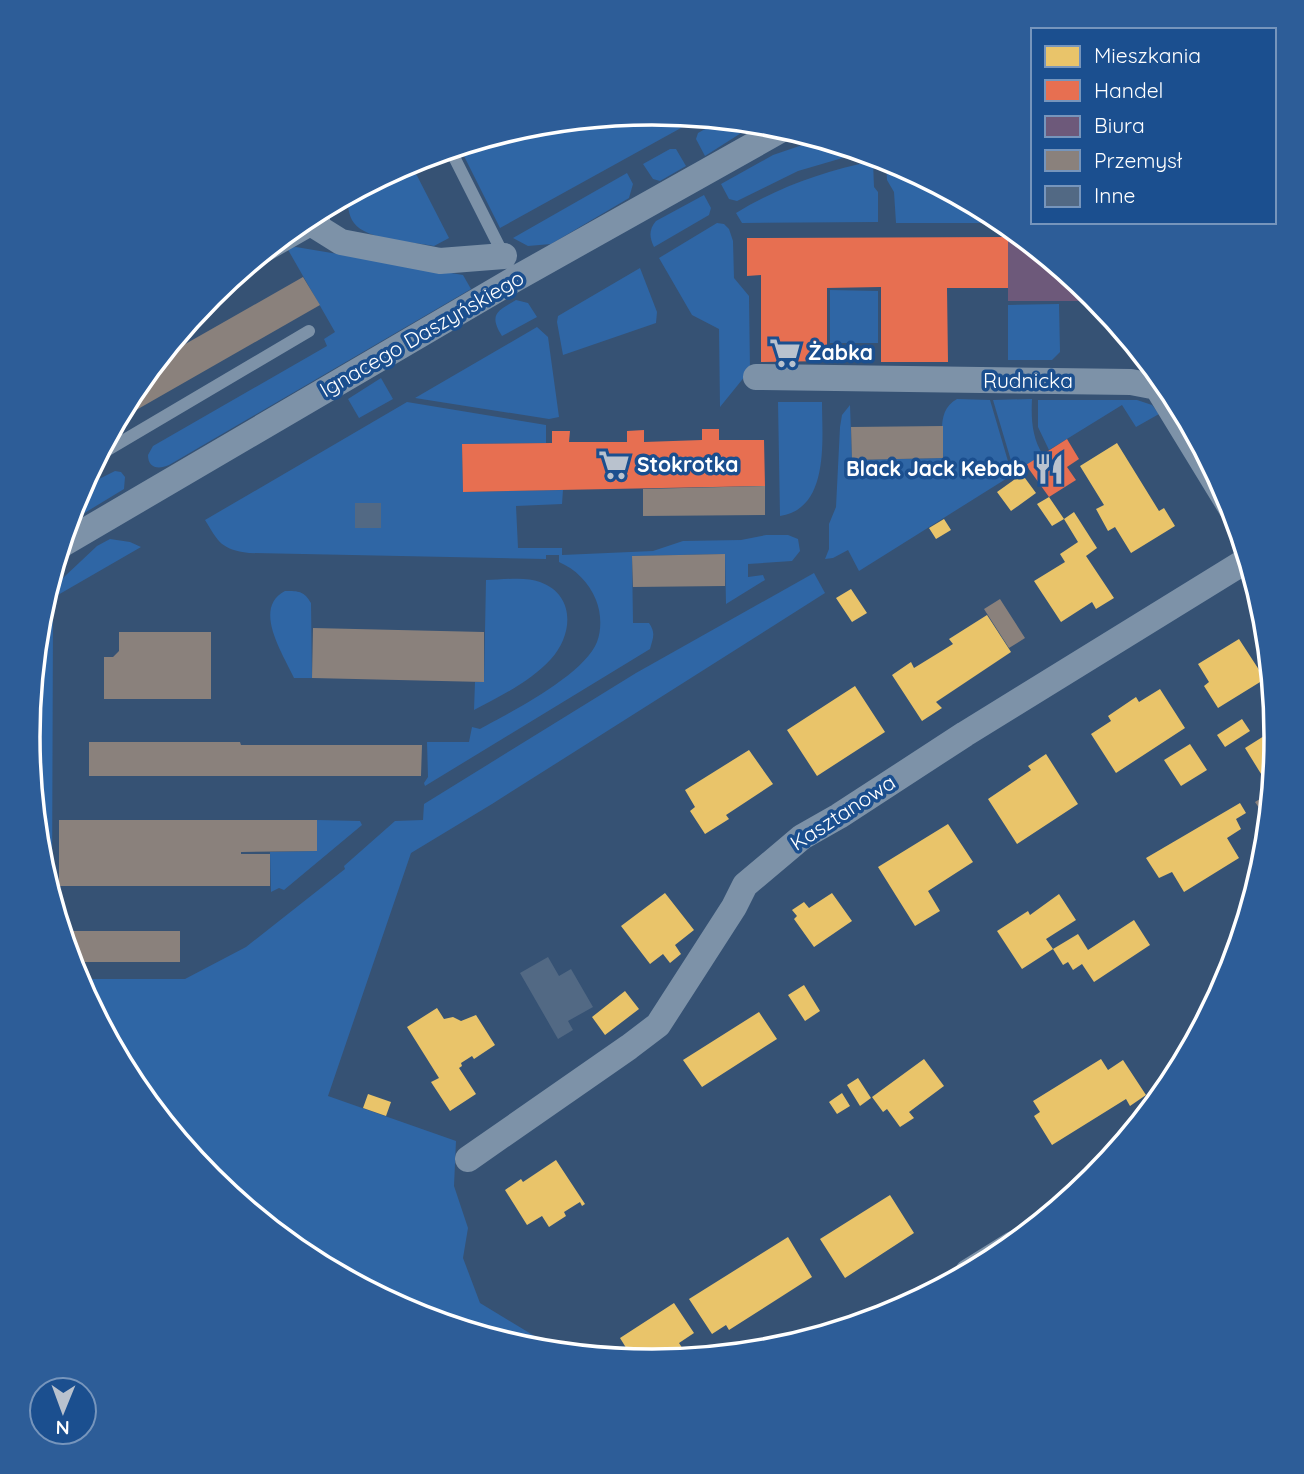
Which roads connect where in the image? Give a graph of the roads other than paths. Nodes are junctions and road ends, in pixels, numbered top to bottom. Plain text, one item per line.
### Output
1 (761, 135) edge
2 (455, 158) edge
3 (320, 223) edge
4 (510, 268) junction
5 (309, 331) dead end
6 (756, 377) dead end
7 (1149, 381) edge
8 (114, 446) edge
9 (74, 537) edge
10 (1239, 565) edge
11 (468, 1158) dead end

1 - 4 street, Ignacego Daszyńskiego
2 - 4 lane
3 - 4 street
4 - 9 street, Ignacego Daszyńskiego
5 - 8 lane
6 - 7 street, Rudnicka
10 - 11 street, Kasztanowa

